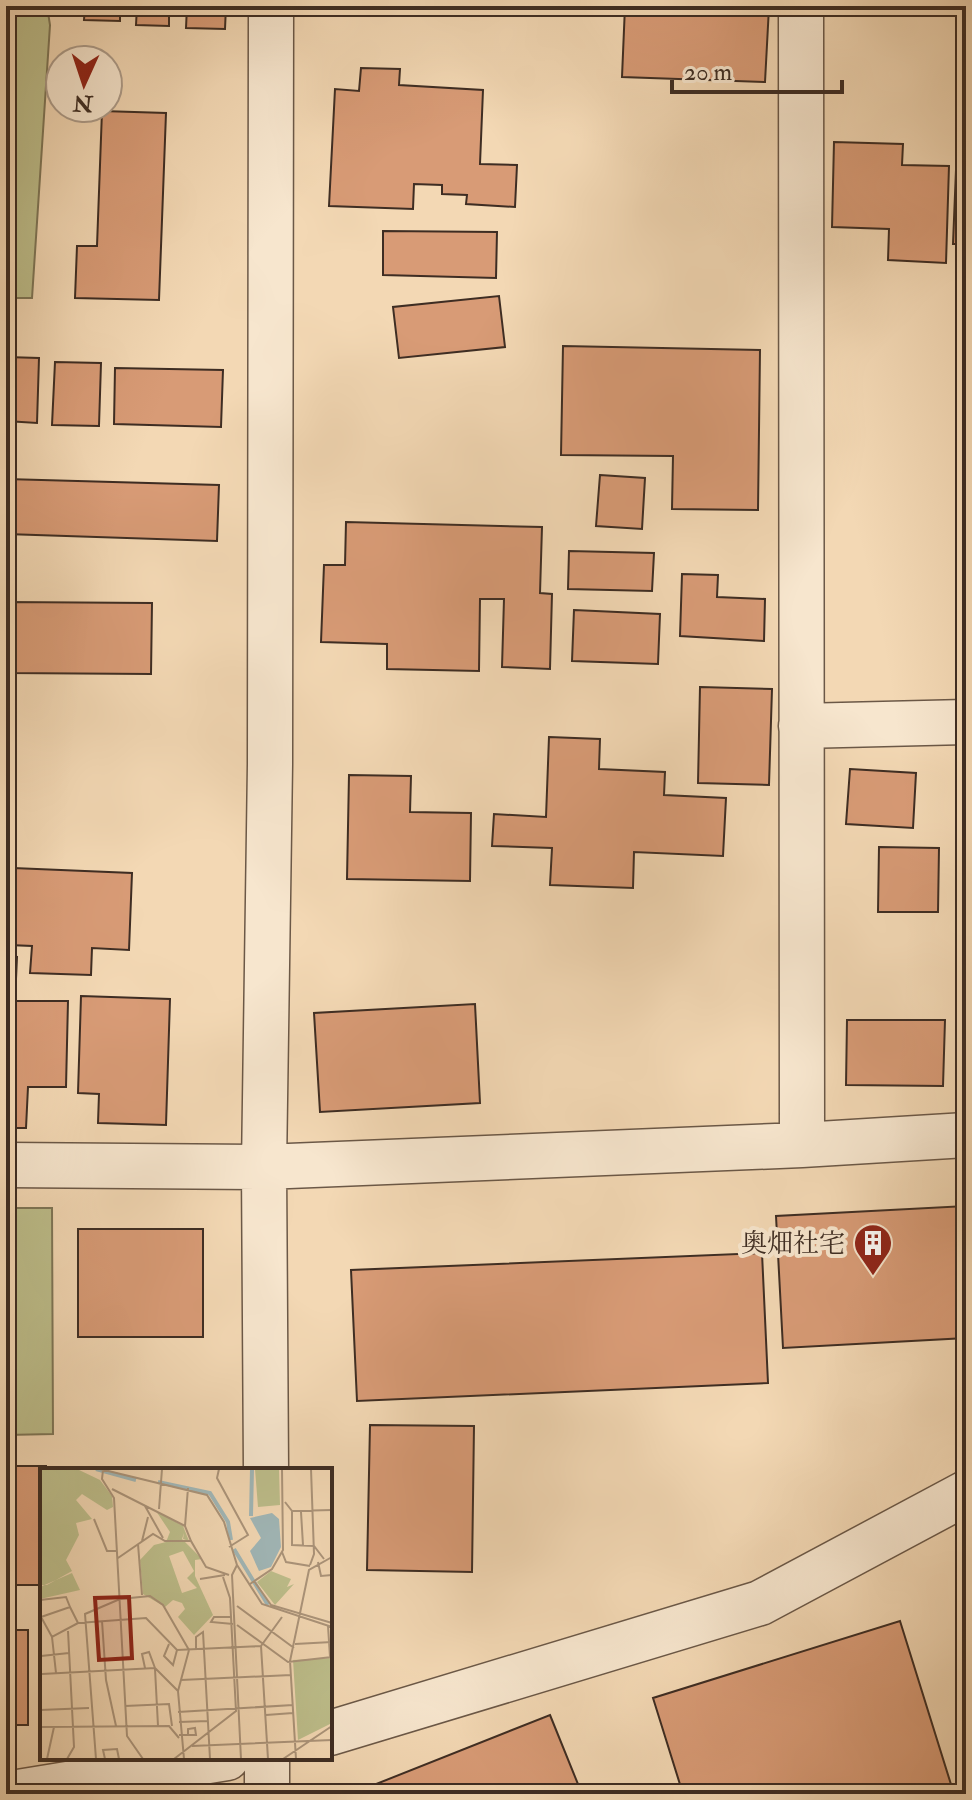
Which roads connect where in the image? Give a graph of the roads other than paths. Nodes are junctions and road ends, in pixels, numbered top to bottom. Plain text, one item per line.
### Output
1 (271, 6) edge
2 (801, 6) edge
3 (966, 722) edge
4 (801, 726) junction
5 (966, 1135) edge
6 (802, 1145) junction
7 (6, 1165) edge
8 (264, 1167) junction
9 (266, 1468) edge
10 (966, 1493) edge
11 (332, 1732) edge
12 (215, 1760) edge
13 (267, 1760) edge
14 (6, 1794) edge
15 (267, 1794) edge

1 - 8 street
2 - 4 street
3 - 4 street
4 - 6 street
5 - 6 street
6 - 8 street
7 - 8 street
8 - 9 street
10 - 11 street
12 - 14 street
13 - 15 street

